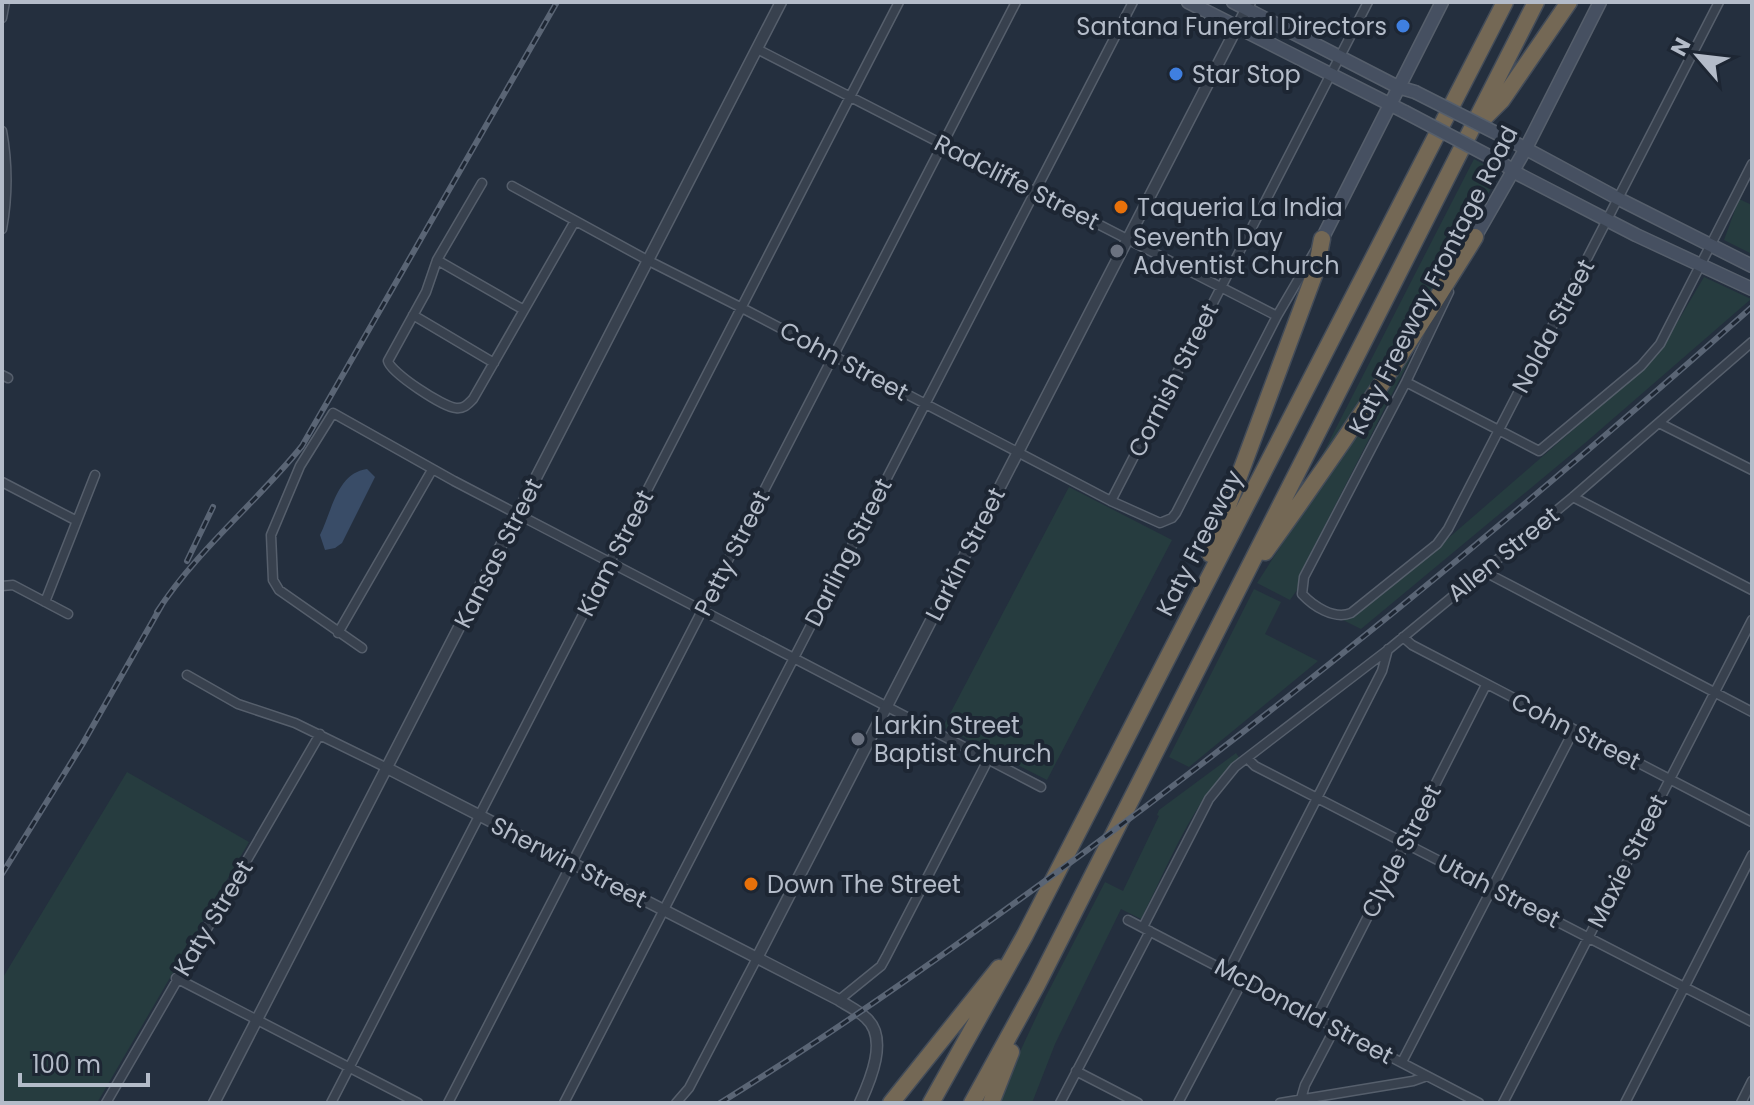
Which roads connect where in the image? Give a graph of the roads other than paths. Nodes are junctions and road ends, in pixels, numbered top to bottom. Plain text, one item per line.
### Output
1 (5, 2) edge
2 (781, 2) edge
3 (899, 2) edge
4 (1016, 2) edge
5 (1133, 2) edge
6 (1188, 2) edge
7 (1233, 2) edge
8 (1368, 2) edge
9 (1442, 2) edge
10 (1493, 2) edge
11 (1505, 2) edge
12 (1536, 2) edge
13 (1569, 2) edge
14 (1600, 2) edge
15 (1719, 2) edge
16 (1248, 5) edge
17 (2, 18) edge
18 (1237, 27) junction
19 (757, 49) junction
20 (1340, 57) junction
21 (1331, 74) junction
22 (1467, 76) junction
23 (1398, 87) junction
24 (850, 97) junction
25 (1389, 104) junction
26 (2, 131) edge
27 (1468, 135) junction
28 (943, 144) junction
29 (1525, 150) junction
30 (1752, 164) edge
31 (1513, 171) junction
32 (482, 183) dead end
33 (512, 186) dead end
34 (1035, 192) junction
35 (1619, 199) junction
36 (1607, 220) junction
37 (575, 221) junction
38 (2, 229) edge
39 (1475, 237) junction
40 (1128, 239) junction
41 (1322, 239) junction
42 (1711, 245) junction
43 (437, 260) junction
44 (649, 261) junction
45 (1701, 265) junction
46 (1752, 266) edge
47 (1221, 287) junction
48 (1752, 289) edge
49 (742, 308) junction
50 (524, 310) junction
51 (413, 315) junction
52 (1277, 316) junction
53 (1752, 342) edge
54 (1748, 352) edge
55 (834, 356) junction
56 (494, 363) junction
57 (1406, 382) junction
58 (925, 404) junction
59 (1659, 423) junction
60 (1499, 430) junction
61 (1018, 452) junction
62 (432, 470) junction
63 (1752, 470) edge
64 (95, 475) dead end
65 (2, 482) edge
66 (1573, 497) junction
67 (1111, 501) junction
68 (518, 514) junction
69 (77, 521) junction
70 (609, 562) junction
71 (1483, 571) junction
72 (2, 586) edge
73 (1752, 590) edge
74 (1235, 593) junction
75 (45, 602) junction
76 (702, 611) junction
77 (68, 614) dead end
78 (1188, 616) junction
79 (1345, 616) joint
80 (1752, 620) edge
81 (338, 633) junction
82 (1403, 637) junction
83 (362, 648) dead end
84 (1389, 649) junction
85 (794, 658) junction
86 (187, 675) dead end
87 (1486, 685) junction
88 (1715, 693) junction
89 (887, 707) junction
90 (1752, 712) edge
91 (1574, 730) junction
92 (320, 734) junction
93 (1247, 758) junction
94 (988, 760) junction
95 (387, 768) junction
96 (1669, 780) junction
97 (1041, 787) dead end
98 (1317, 798) junction
99 (479, 816) junction
100 (1752, 822) edge
101 (1405, 843) junction
102 (1752, 855) edge
103 (572, 864) junction
104 (1492, 888) junction
105 (663, 911) junction
106 (1128, 920) dead end
107 (1146, 929) junction
108 (1025, 935) junction
109 (1588, 937) junction
110 (757, 958) junction
111 (1228, 972) junction
112 (176, 978) junction
113 (1243, 980) junction
114 (1037, 985) junction
115 (1684, 988) junction
116 (839, 1000) junction
117 (1316, 1018) junction
118 (257, 1020) junction
119 (1752, 1022) edge
120 (1335, 1028) junction
121 (1402, 1062) junction
122 (349, 1068) junction
123 (1076, 1071) junction
124 (1427, 1076) junction
125 (1752, 1081) edge
126 (1300, 1101) edge
127 (106, 1103) edge
128 (214, 1103) edge
129 (331, 1103) edge
130 (418, 1103) edge
131 (448, 1103) edge
132 (564, 1103) edge
133 (676, 1103) edge
134 (860, 1103) edge
135 (891, 1103) edge
136 (931, 1103) edge
137 (972, 1103) edge
138 (991, 1103) edge
139 (1060, 1103) edge
140 (1138, 1103) edge
141 (1178, 1103) edge
142 (1280, 1103) edge
143 (1479, 1103) edge
144 (1503, 1103) edge
145 (1625, 1103) edge
146 (1741, 1103) edge

1 - 17 street
2 - 19 street, Kansas Street
3 - 24 street, Kiam Street
4 - 28 street, Petty Street
5 - 34 street, Darling Street
6 - 18 main road
7 - 16 main road
8 - 20 street, Cornish Street
9 - 23 main road
10 - 22 highway
11 - 22 highway, Katy Freeway
12 - 27 highway
13 - 27 highway
14 - 29 main road, Katy Freeway Frontage Road
15 - 35 street, Nolda Street
16 - 18 street, Larkin Street
16 - 20 main road
18 - 21 main road
18 - 40 street, Larkin Street
19 - 24 street, Radcliffe Street
19 - 44 street, Kansas Street
20 - 21 street, Cornish Street
20 - 23 main road
21 - 25 main road
21 - 47 street, Cornish Street
22 - 78 highway, Katy Freeway
23 - 25 main road
23 - 29 main road, bridge
24 - 28 street, Radcliffe Street
24 - 49 street, Kiam Street
25 - 31 main road, bridge
25 - 41 main road
26 - 38 street
27 - 74 highway
28 - 34 street, Radcliffe Street
28 - 55 street, Petty Street
29 - 31 main road, Katy Freeway Frontage Road
29 - 35 main road
30 - 42 street
31 - 36 main road
31 - 39 main road, Katy Freeway Frontage Road
32 - 43 street
33 - 37 street, Cohn Street
34 - 40 street, Radcliffe Street
34 - 58 street, Darling Street
35 - 36 street, Nolda Street
35 - 42 main road
36 - 45 main road
36 - 60 street, Nolda Street
37 - 44 street, Cohn Street
37 - 50 street
39 - 57 street, Katy Freeway Frontage Road
39 - 74 highway
40 - 47 street, Radcliffe Street
40 - 61 street, Larkin Street
41 - 52 street
41 - 78 highway
42 - 45 street
42 - 46 main road
43 - 50 street
43 - 51 street
44 - 49 street, Cohn Street
44 - 68 street, Kansas Street
45 - 48 main road
45 - 60 street
47 - 52 street, Radcliffe Street
47 - 67 street, Cornish Street
49 - 55 street, Cohn Street
49 - 70 street, Kiam Street
50 - 56 street
51 - 56 street
51 - 56 street
52 - 67 street, Cohn Street
53 - 54 street, Allen Street
54 - 59 street, Allen Street
55 - 58 street, Cohn Street
55 - 76 street, Petty Street
57 - 60 street
57 - 79 street, Katy Freeway Frontage Road
58 - 61 street, Cohn Street
58 - 85 street, Darling Street
59 - 63 street
59 - 66 street, Allen Street
60 - 79 street, Nolda Street
61 - 67 street, Cohn Street
61 - 89 street, Larkin Street
62 - 68 street
62 - 81 street
62 - 81 street
64 - 69 street
65 - 69 street
66 - 71 street, Allen Street
66 - 73 street
68 - 70 street
68 - 95 street, Kansas Street
69 - 75 street
70 - 76 street
70 - 99 street, Kiam Street
71 - 82 street, Allen Street
71 - 88 street
72 - 75 street
74 - 114 highway
75 - 77 street
76 - 85 street
76 - 103 street, Petty Street
78 - 108 highway, Katy Freeway
80 - 88 street, Maxie Street
81 - 83 street
82 - 84 street, Allen Street
82 - 87 street, Cohn Street
84 - 93 street, Allen Street
84 - 98 street
85 - 89 street
85 - 105 street, Darling Street
86 - 92 street, Sherwin Street
87 - 91 street, Cohn Street
87 - 101 street, Clyde Street
88 - 90 street
88 - 96 street, Maxie Street
89 - 94 street
89 - 110 street, Larkin Street
91 - 96 street, Cohn Street
91 - 104 street
92 - 95 street, Sherwin Street
92 - 112 street, Katy Street
93 - 98 street, Utah Street
93 - 107 street, Allen Street
94 - 97 street
94 - 116 street
95 - 99 street, Sherwin Street
95 - 118 street, Kansas Street
96 - 100 street, Cohn Street
96 - 109 street, Maxie Street
98 - 101 street, Utah Street
98 - 111 street
99 - 103 street, Sherwin Street
99 - 122 street, Kiam Street
101 - 104 street, Utah Street
101 - 117 street, Clyde Street
102 - 115 street
103 - 105 street, Sherwin Street
103 - 131 street, Petty Street
104 - 109 street, Utah Street
104 - 121 street
105 - 110 street, Sherwin Street
105 - 132 street, Darling Street
106 - 107 street, McDonald Street
107 - 111 street, McDonald Street
107 - 123 street, Allen Street
108 - 135 highway
108 - 136 highway, Katy Freeway
109 - 115 street, Utah Street
109 - 144 street, Maxie Street
110 - 116 street, Sherwin Street
110 - 133 street, Larkin Street
111 - 113 street, McDonald Street
112 - 118 street
112 - 127 street, Katy Street
113 - 117 street, McDonald Street
113 - 141 street
114 - 137 highway
114 - 138 highway
115 - 119 street, Utah Street
115 - 145 street
116 - 134 street, Sherwin Street
117 - 120 street, McDonald Street
118 - 122 street
118 - 128 street, Kansas Street
120 - 121 street, McDonald Street
120 - 126 street
121 - 124 street, McDonald Street
122 - 129 street, Kiam Street
122 - 130 street
123 - 139 street, Allen Street
123 - 140 street
124 - 126 street
124 - 143 street, McDonald Street
125 - 146 street
126 - 142 street

